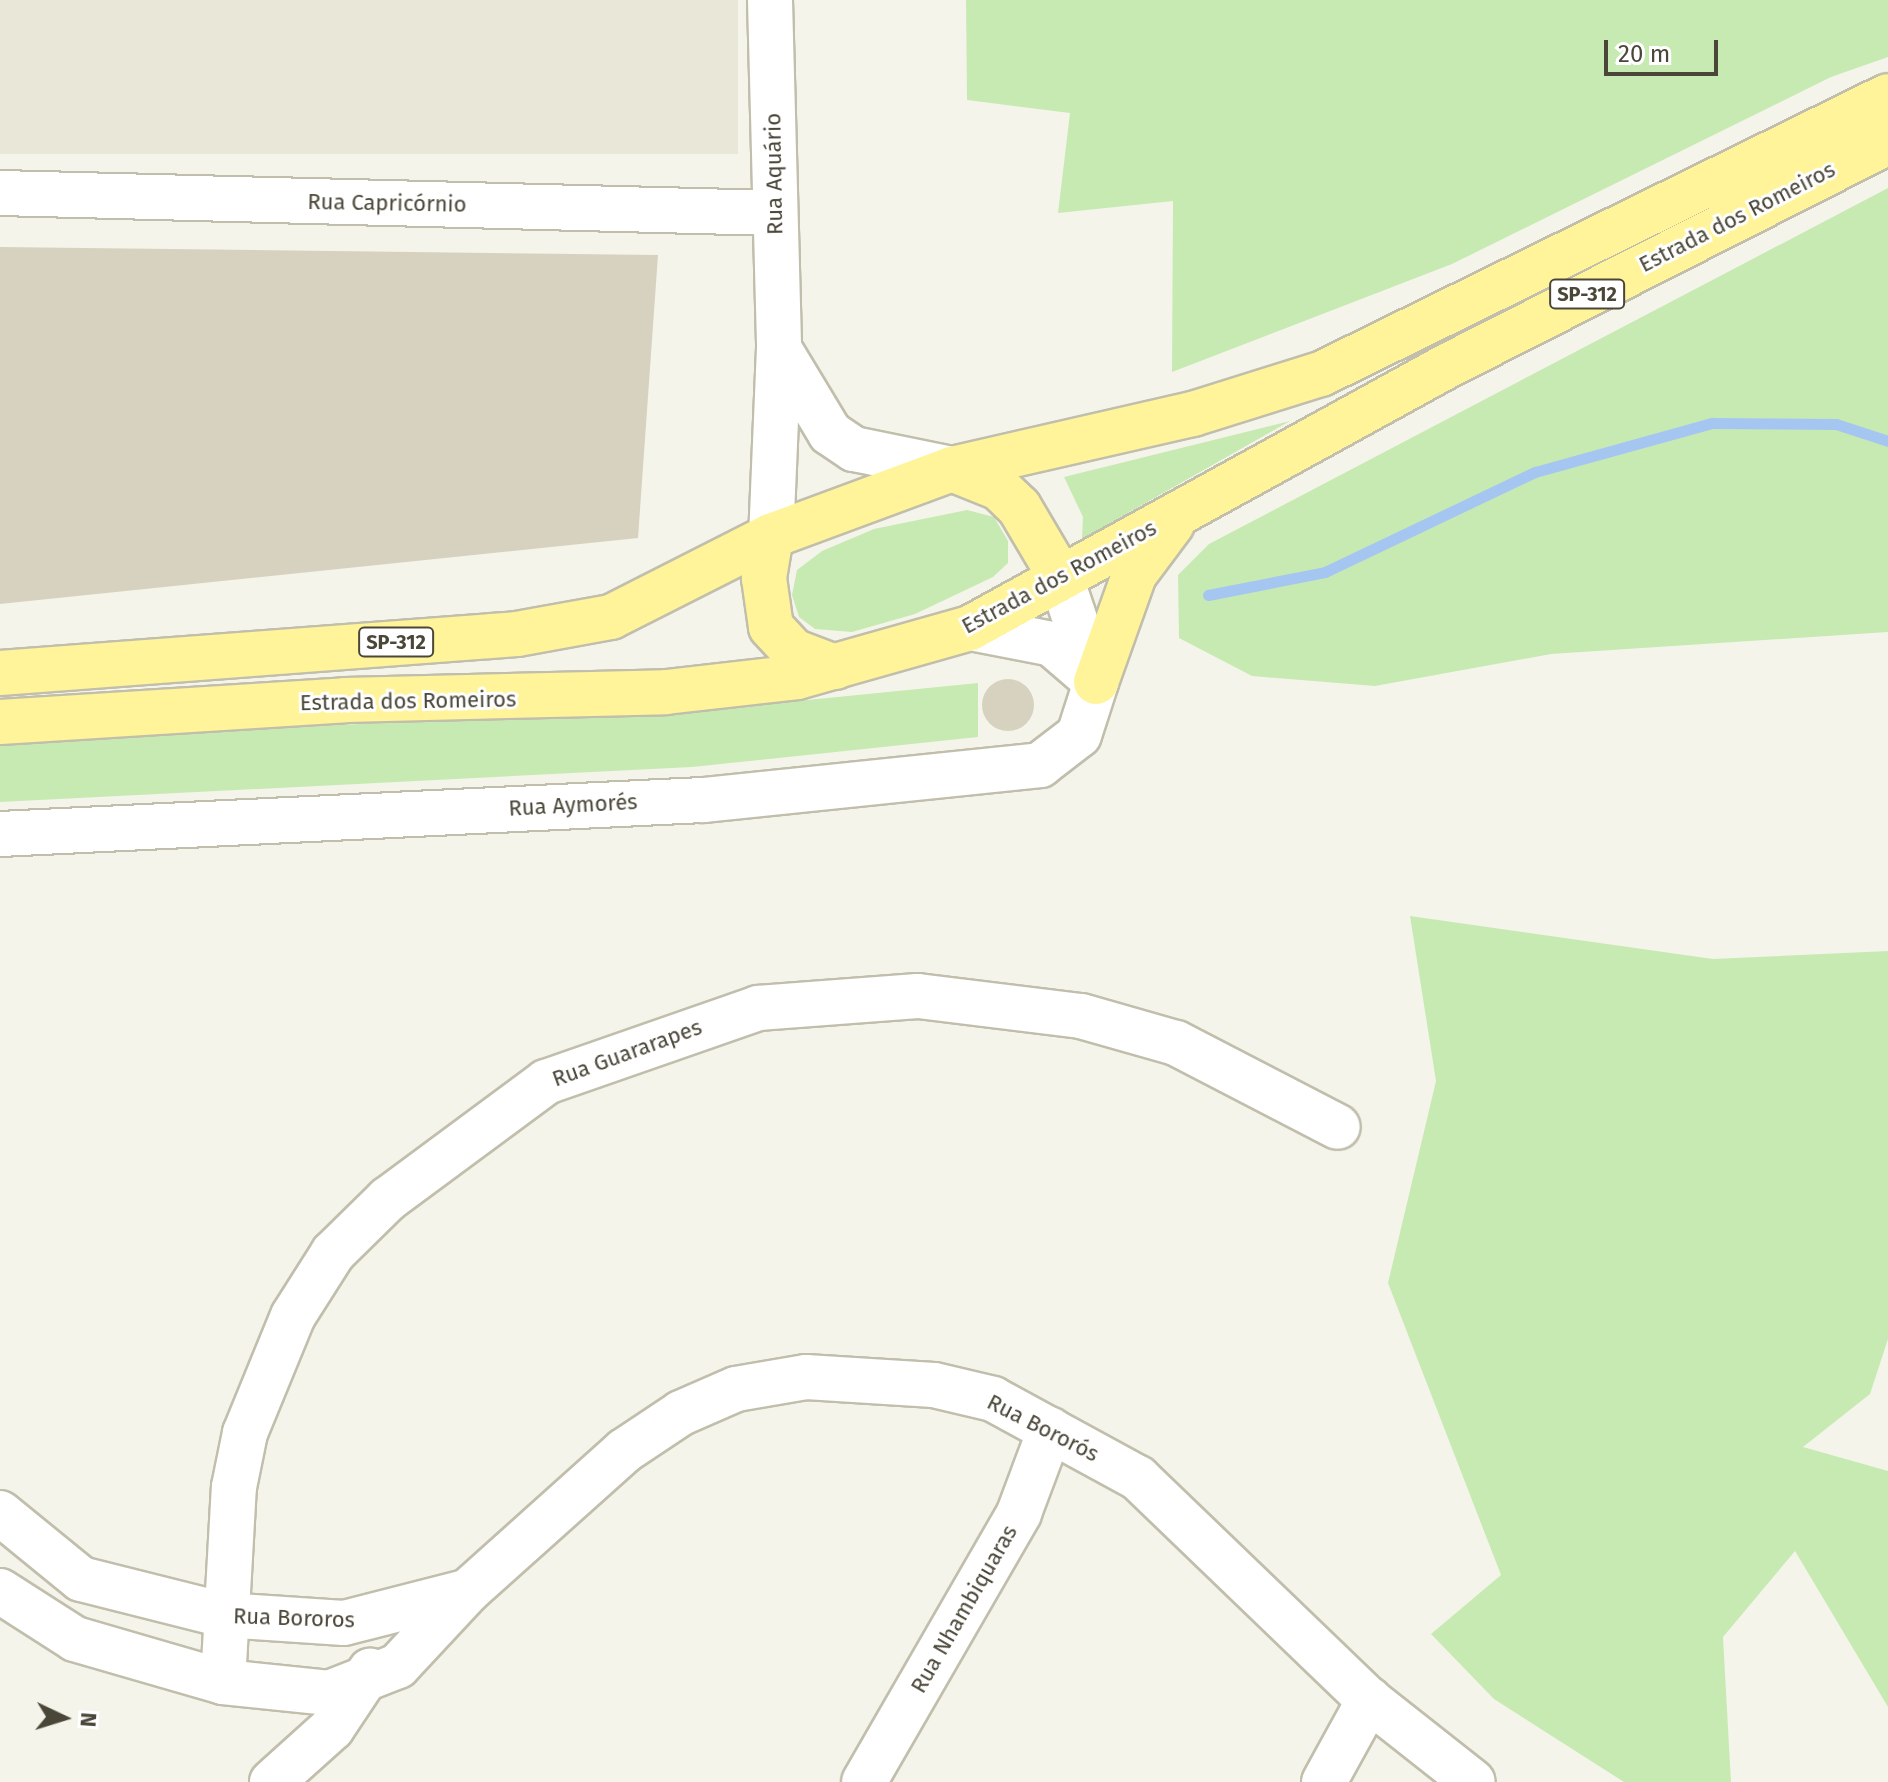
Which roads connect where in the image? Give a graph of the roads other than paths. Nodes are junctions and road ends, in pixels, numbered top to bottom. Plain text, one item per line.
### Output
1 (770, 0) edge
2 (1888, 96) edge
3 (1888, 142) edge
4 (0, 193) edge
5 (774, 213) junction
6 (779, 348) junction
7 (952, 469) junction
8 (1182, 510) junction
9 (771, 536) junction
10 (1061, 578) junction
11 (970, 628) junction
12 (835, 667) junction
13 (0, 673) edge
14 (1096, 682) junction
15 (0, 722) edge
16 (0, 834) edge
17 (1338, 1127) dead end
18 (1050, 1430) junction
19 (0, 1513) edge
20 (0, 1591) edge
21 (468, 1591) junction
22 (224, 1615) junction
23 (360, 1621) junction
24 (223, 1682) junction
25 (365, 1683) junction
26 (310, 1695) junction
27 (1369, 1700) junction
28 (282, 1773) edge
29 (864, 1782) edge
30 (1324, 1782) edge
31 (1473, 1782) edge

1 - 5 street, Rua Aquário
2 - 7 main road, Estrada dos Romeiros / SP-312
3 - 8 main road, Estrada dos Romeiros / SP-312
4 - 5 street, Rua Capricórnio
5 - 6 street, Rua Aquário
6 - 7 street
6 - 9 street, Rua Aquário
7 - 9 main road, Estrada dos Romeiros / SP-312
7 - 10 main road
8 - 10 main road, Estrada dos Romeiros / SP-312
8 - 14 main road
9 - 12 main road
9 - 13 main road, Estrada dos Romeiros / SP-312
10 - 11 main road, Estrada dos Romeiros / SP-312
10 - 14 street
11 - 12 main road, Estrada dos Romeiros / SP-312
11 - 14 street
12 - 15 main road, Estrada dos Romeiros / SP-312
14 - 16 street, Rua Aymorés
17 - 22 street, Rua Guararapes
18 - 21 street, Rua Bororós
18 - 27 street, Rua Bororós
18 - 29 street, Rua Nhambiquaras
19 - 22 street, Rua Bororos
20 - 24 street
21 - 23 street, Rua Bororos
21 - 25 street
22 - 23 street, Rua Bororos
22 - 24 street, Rua Guararapes
23 - 25 street
23 - 26 street
24 - 26 street
25 - 26 street
25 - 28 street
26 - 28 street
27 - 30 street
27 - 31 street, Rua Bororós

